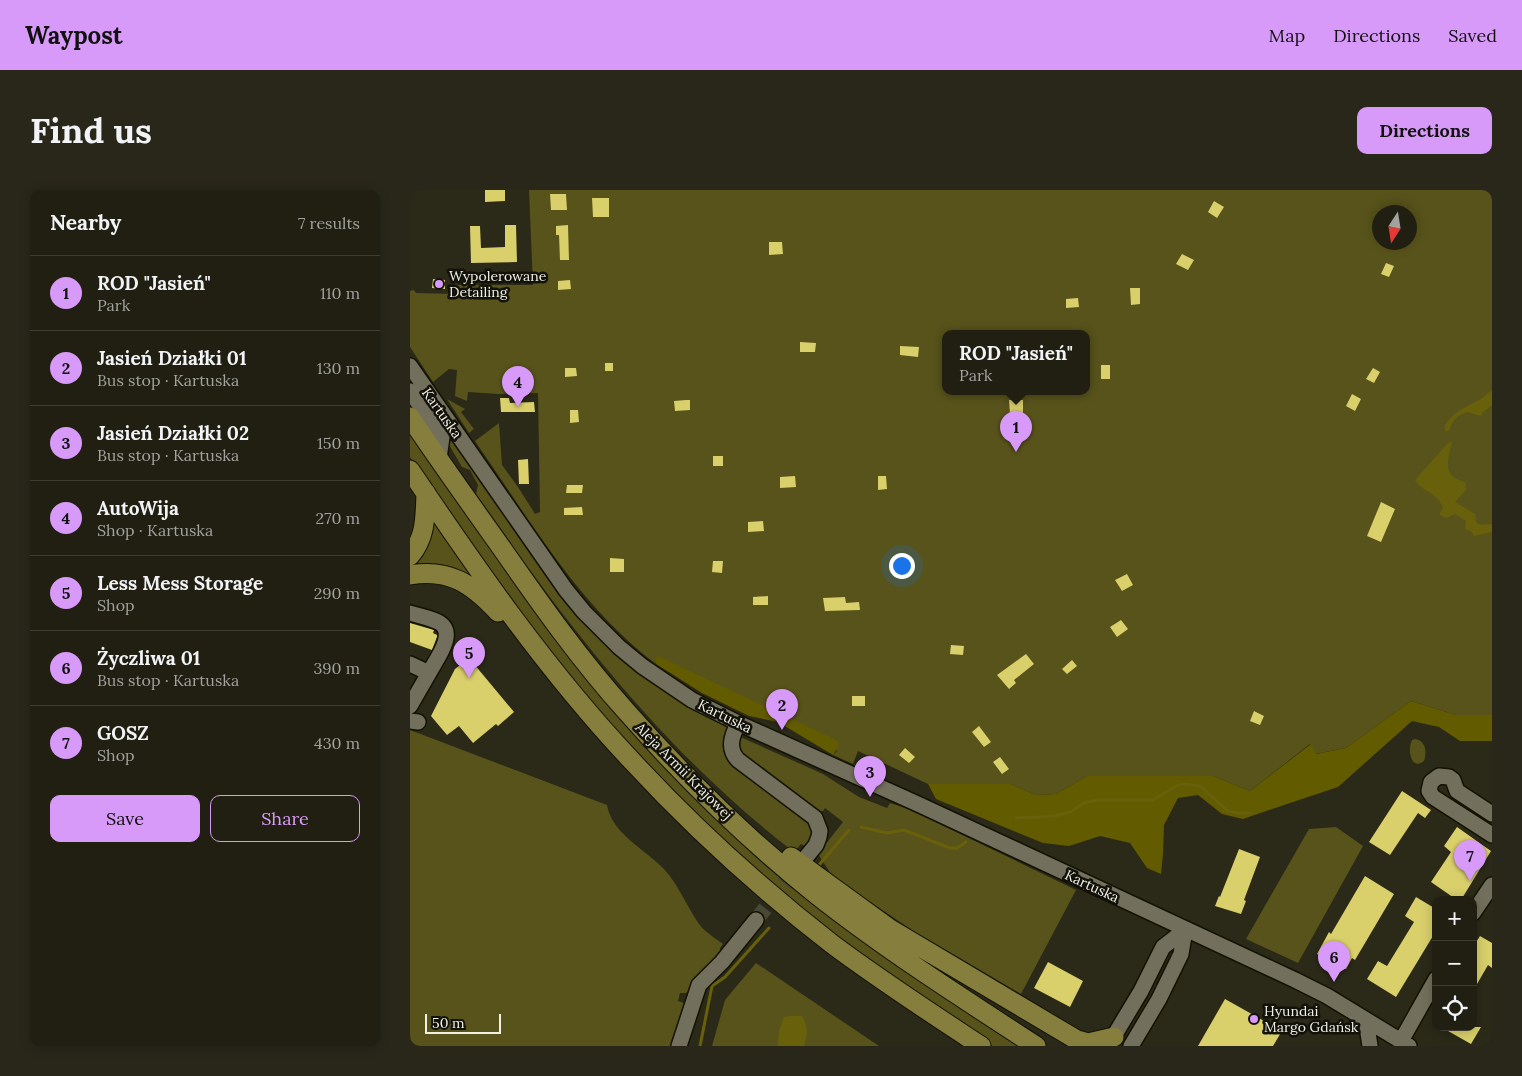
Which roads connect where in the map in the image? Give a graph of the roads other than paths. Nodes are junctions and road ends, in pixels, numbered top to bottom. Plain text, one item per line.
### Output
1 (410, 366) edge
2 (410, 391) edge
3 (410, 417) edge
4 (439, 459) junction
5 (410, 470) edge
6 (426, 493) junction
7 (410, 556) edge
8 (410, 575) edge
9 (410, 613) edge
10 (535, 647) junction
11 (410, 664) edge
12 (429, 673) junction
13 (410, 706) edge
14 (738, 722) junction
15 (671, 760) junction
16 (1492, 814) edge
17 (1492, 835) edge
18 (807, 856) tunnel mouth
19 (1492, 885) edge
20 (1477, 908) edge
21 (756, 920) tunnel mouth
22 (1185, 930) junction
23 (1433, 986) edge
24 (1366, 1020) junction
25 (1111, 1042) edge
26 (1082, 1043) edge
27 (1405, 1043) edge
28 (679, 1046) edge
29 (981, 1046) edge
30 (1036, 1046) edge
31 (1131, 1046) edge
32 (1370, 1046) edge

1 - 14 street, Kartuska
2 - 4 street
3 - 4 main road, Aleja Armii Krajowej
4 - 15 main road, Aleja Armii Krajowej
5 - 6 main road, Aleja Armii Krajowej
6 - 7 main road
6 - 10 main road, Aleja Armii Krajowej
8 - 10 main road
9 - 12 street
10 - 29 main road, Aleja Armii Krajowej
11 - 12 street
12 - 13 street
14 - 18 street
14 - 22 street, Kartuska
15 - 26 main road
15 - 30 main road, Aleja Armii Krajowej
16 - 17 street
19 - 20 street
21 - 28 street
22 - 24 street, Kartuska
22 - 25 street
22 - 31 street
23 - 27 street
24 - 27 street, Kartuska
24 - 32 street
25 - 26 main road

